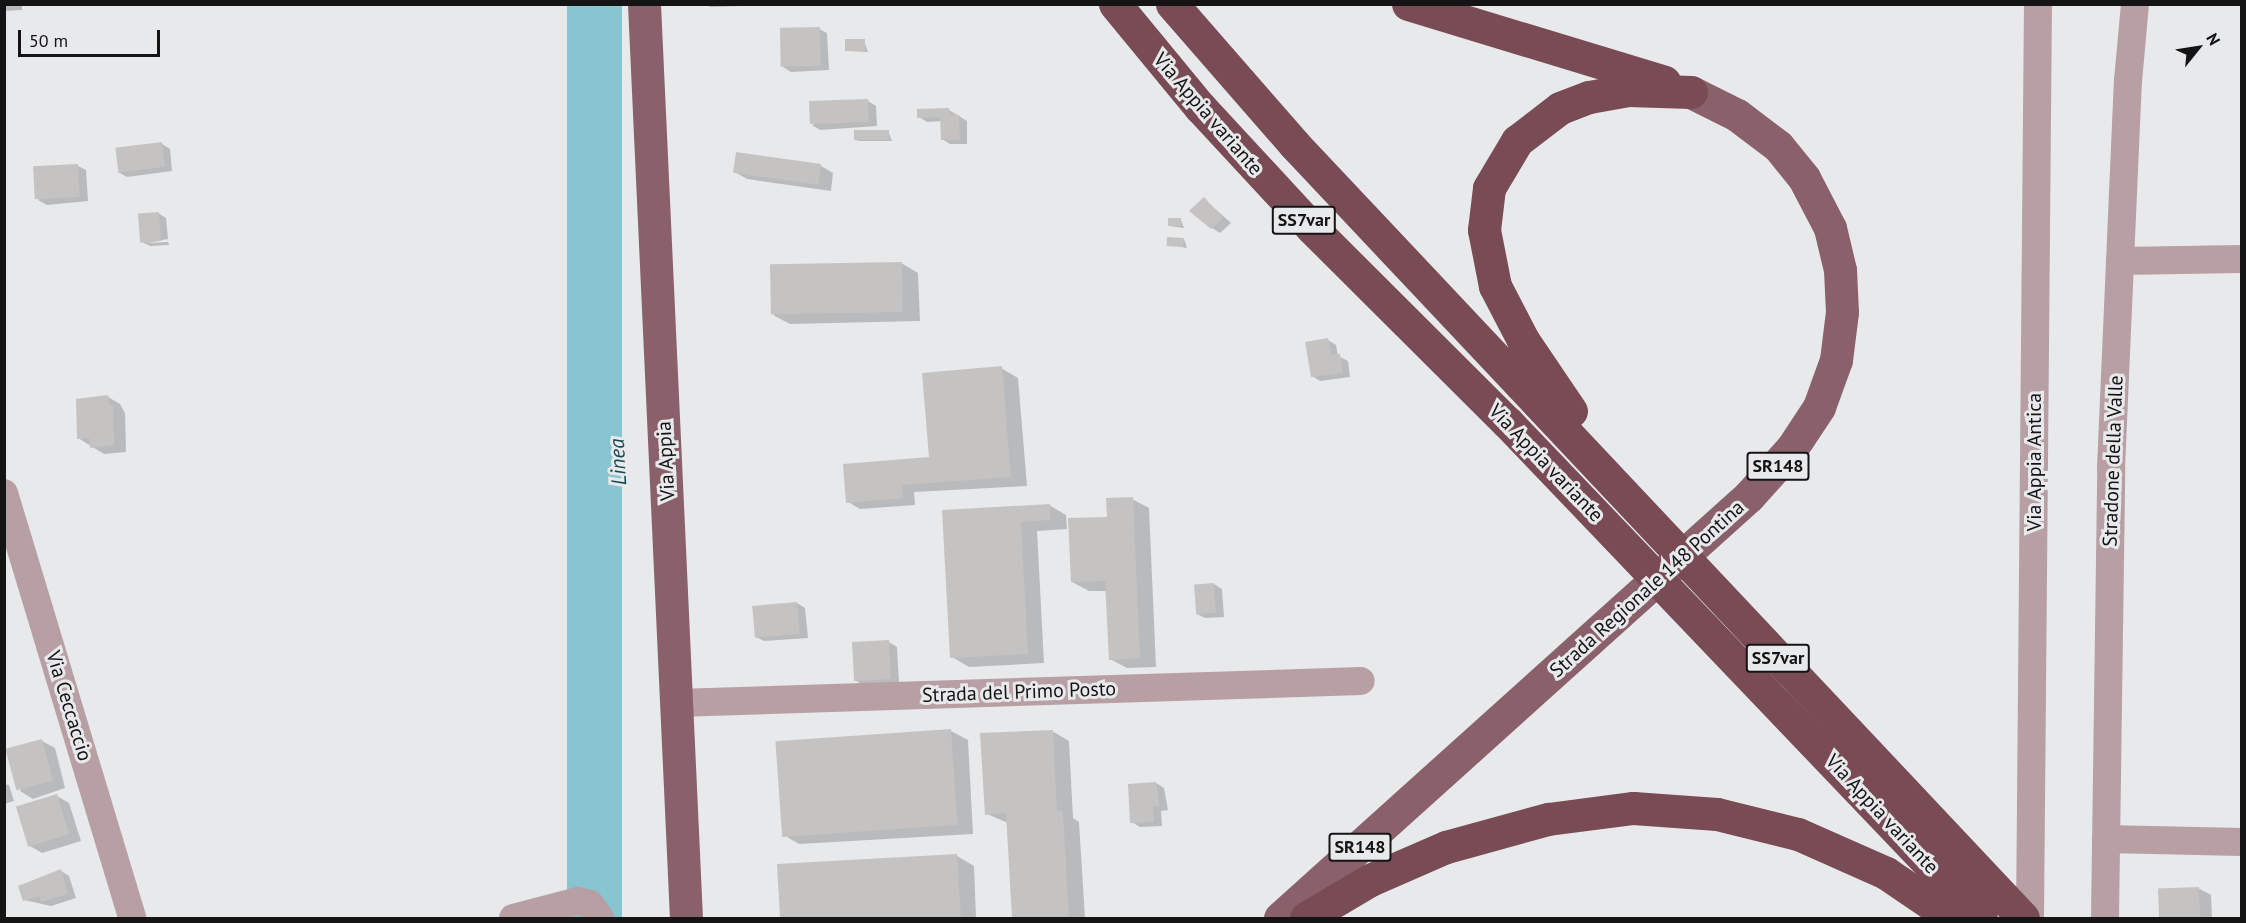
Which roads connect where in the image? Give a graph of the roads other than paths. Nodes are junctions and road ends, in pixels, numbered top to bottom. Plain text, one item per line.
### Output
1 (644, 4) edge
2 (1115, 4) edge
3 (1172, 4) edge
4 (1408, 4) edge
5 (2038, 4) edge
6 (2135, 4) edge
7 (1691, 92) junction
8 (2241, 259) edge
9 (2120, 261) junction
10 (1541, 389) junction
11 (4, 493) edge
12 (1361, 681) dead end
13 (677, 704) junction
14 (2106, 839) junction
15 (2241, 842) edge
16 (132, 918) edge
17 (513, 918) edge
18 (600, 918) edge
19 (686, 918) edge
20 (1280, 918) edge
21 (1306, 918) edge
22 (1952, 918) edge
23 (1981, 918) edge
24 (2023, 918) edge
25 (2030, 918) edge
26 (2105, 918) edge

1 - 13 main road, Via Appia
2 - 23 highway, Via Appia variante / SS7var
3 - 10 highway, Via Appia variante / SS7var
4 - 7 highway
5 - 25 street, Via Appia Antica
6 - 9 street, Stradone della Valle
7 - 10 highway
7 - 20 main road, Strada Regionale 148 Pontina / SR148
8 - 9 street
9 - 14 street, Stradone della Valle
10 - 24 highway, Via Appia variante / SS7var
11 - 16 street, Via Ceccaccio
12 - 13 street, Strada del Primo Posto
13 - 19 main road, Via Appia
14 - 15 street
14 - 26 street, Stradone della Valle
17 - 18 street
21 - 22 highway

